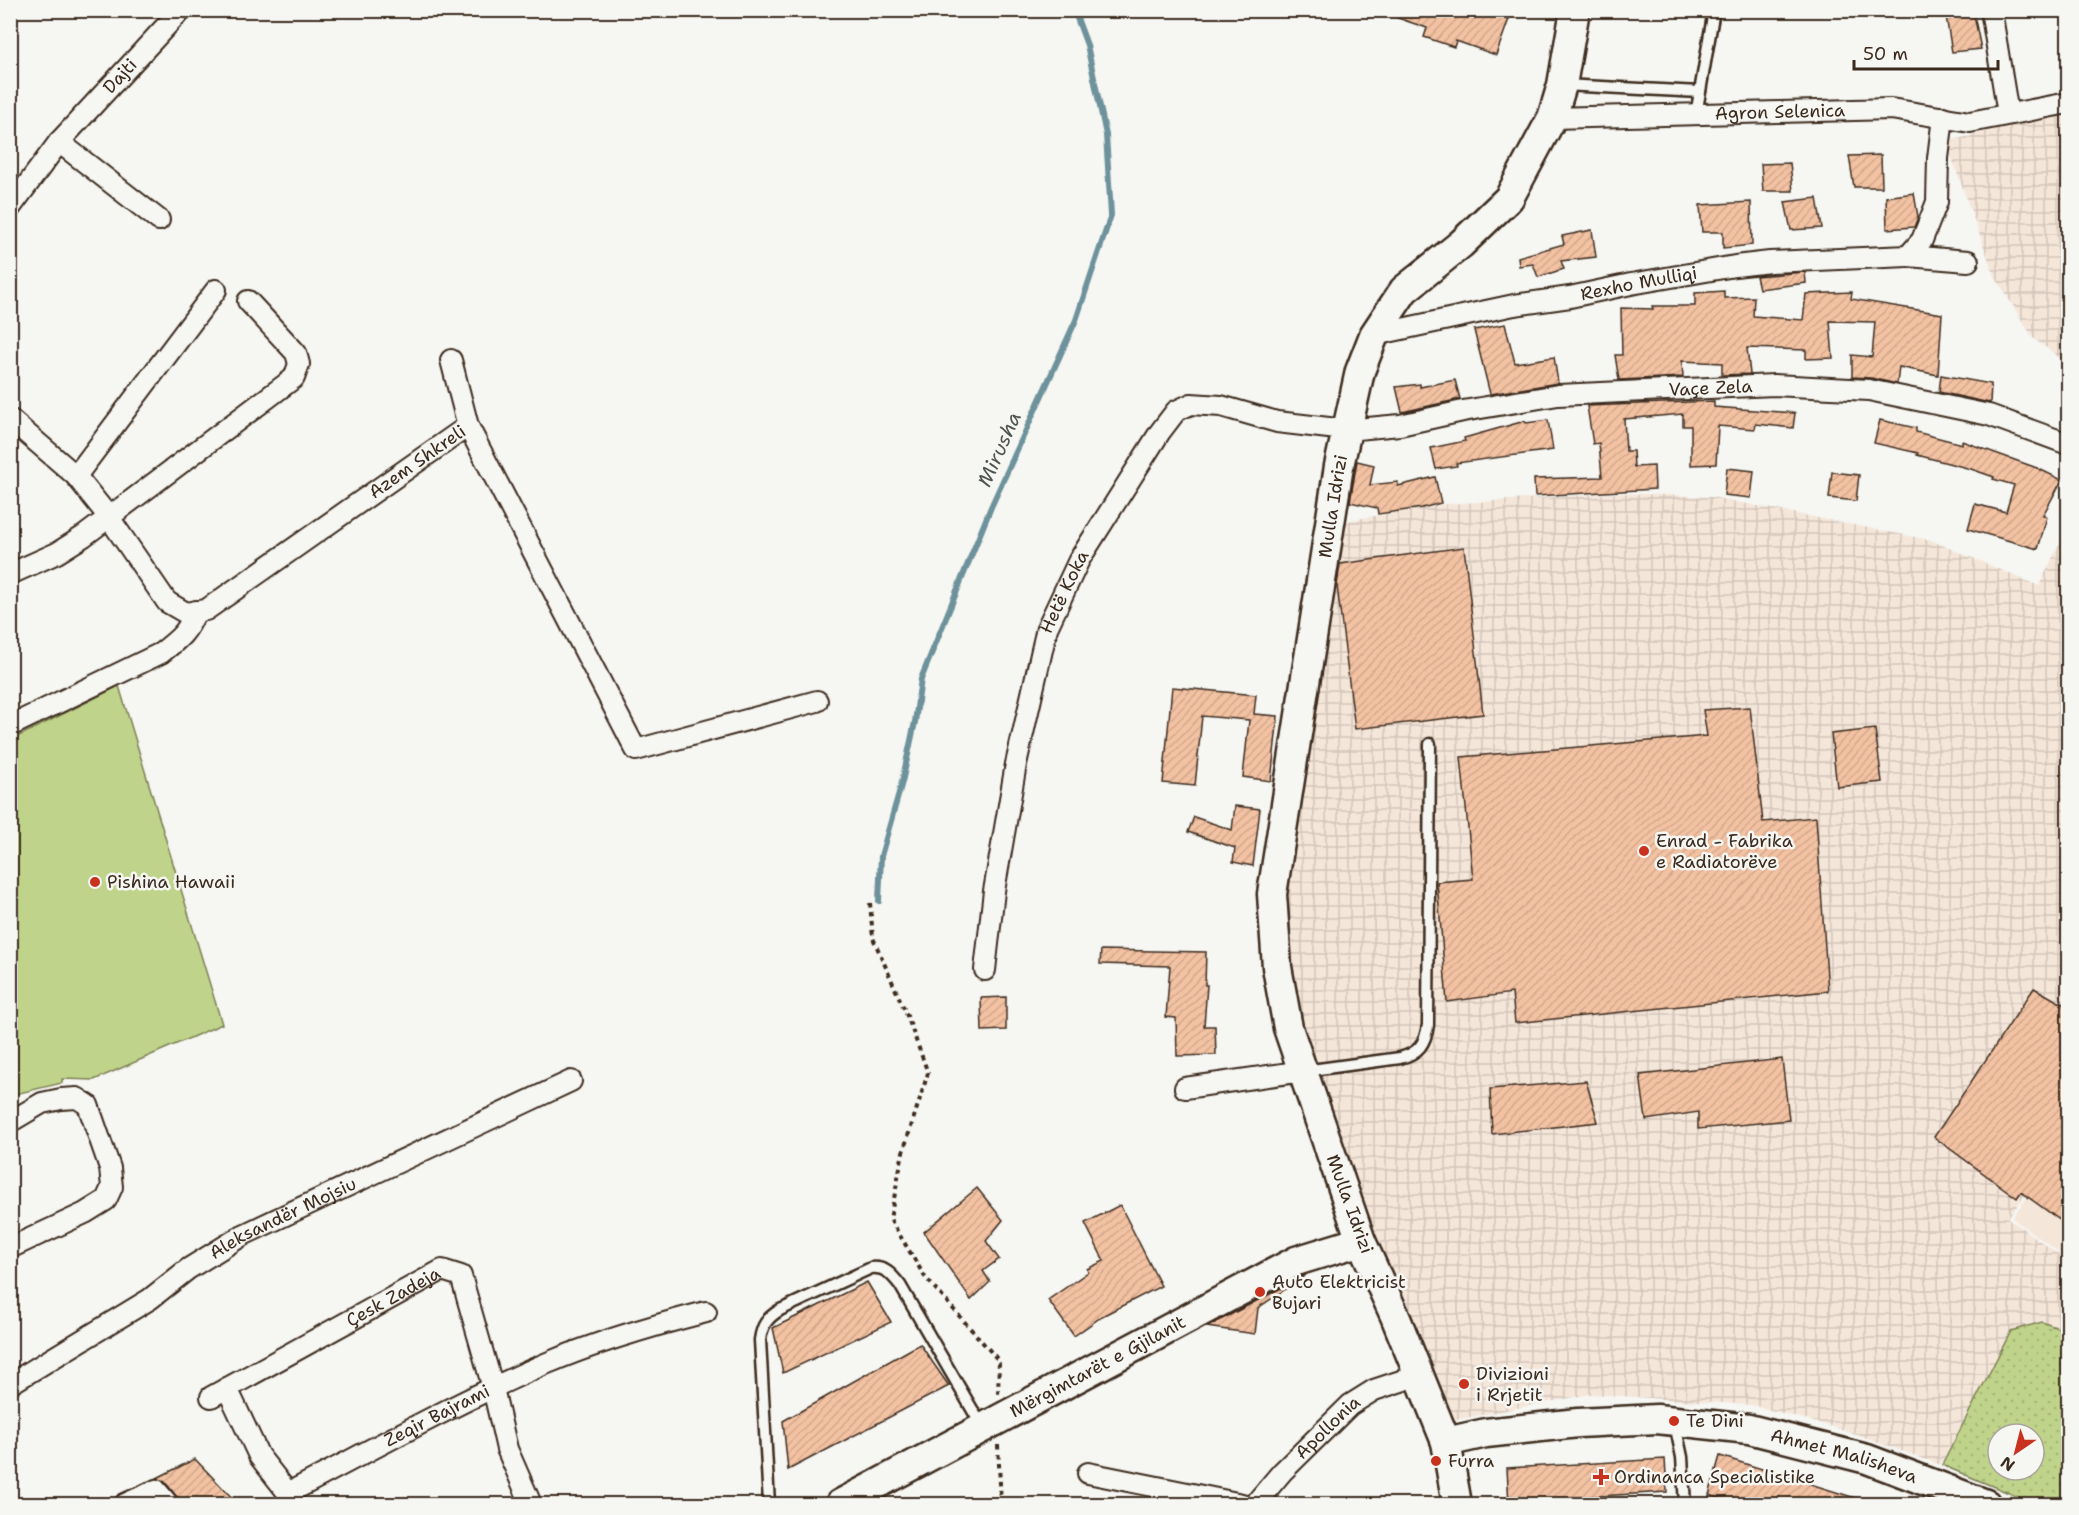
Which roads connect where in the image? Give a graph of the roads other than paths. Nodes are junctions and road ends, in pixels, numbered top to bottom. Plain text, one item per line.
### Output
1 (181, 10) edge
2 (1575, 10) edge
3 (1714, 10) edge
4 (1991, 10) edge
5 (1562, 85) junction
6 (1700, 92) junction
7 (2068, 103) edge
8 (2008, 114) junction
9 (1696, 116) junction
10 (1943, 117) junction
11 (1551, 118) junction
12 (59, 142) junction
13 (10, 208) edge
14 (159, 220) dead end
15 (1908, 256) junction
16 (1968, 261) dead end
17 (216, 290) dead end
18 (248, 301) dead end
19 (1374, 335) junction
20 (451, 360) dead end
21 (10, 419) edge
22 (468, 426) junction
23 (1346, 430) junction
24 (2068, 444) edge
25 (76, 476) junction
26 (108, 516) junction
27 (10, 574) edge
28 (196, 611) junction
29 (818, 701) dead end
30 (10, 726) edge
31 (1430, 744) dead end
32 (985, 970) dead end
33 (1303, 1071) junction
34 (571, 1081) dead end
35 (1185, 1088) dead end
36 (10, 1122) edge
37 (1361, 1241) junction
38 (10, 1248) edge
39 (706, 1312) dead end
40 (1419, 1375) junction
41 (10, 1384) edge
42 (493, 1388) junction
43 (219, 1392) joint
44 (1674, 1421) junction
45 (990, 1424) junction
46 (1446, 1442) junction
47 (1088, 1473) dead end
48 (853, 1501) edge
49 (125, 1504) edge
50 (168, 1504) edge
51 (531, 1504) edge
52 (769, 1504) edge
53 (1242, 1504) edge
54 (1255, 1504) edge
55 (1456, 1504) edge
56 (1685, 1504) edge
57 (1986, 1504) edge

1 - 12 street, Dajti
2 - 5 street, Mulla Idrizi
3 - 6 lane
4 - 8 street
5 - 6 lane
5 - 11 street, Mulla Idrizi
6 - 9 lane
7 - 8 street, Agron Selenica
8 - 10 street, Agron Selenica
9 - 10 street, Agron Selenica
9 - 11 street, Agron Selenica
10 - 15 street
11 - 19 street, Mulla Idrizi
12 - 13 street, Dajti
12 - 14 street
15 - 16 street, Rexho Mulliqi
15 - 19 street, Rexho Mulliqi
17 - 25 street
18 - 26 street
19 - 23 street, Mulla Idrizi
20 - 22 street
21 - 25 street
22 - 28 street, Azem Shkreli
22 - 29 street, Azem Shkreli
23 - 24 street, Vaçe Zela
23 - 32 street, Hetë Koka
23 - 33 street, Mulla Idrizi
25 - 26 street
26 - 27 street
26 - 28 street
28 - 30 street
31 - 33 lane
33 - 35 street
33 - 37 street, Mulla Idrizi
34 - 41 street, Aleksandër Mojsiu
36 - 38 street
37 - 40 street, Mulla Idrizi
37 - 45 street, Mërgimtarët e Gjilanit
39 - 42 street, Zeqir Bajrami
40 - 46 street, Mulla Idrizi
40 - 54 street, Apollonia
42 - 43 street, Zeqir Bajrami
42 - 43 street, Çesk Zadeja
42 - 51 street, Çesk Zadeja
44 - 46 street, Ahmet Malisheva
44 - 56 lane
44 - 57 street, Ahmet Malisheva
45 - 48 street, Mërgimtarët e Gjilanit
45 - 52 lane
46 - 55 street, Mulla Idrizi
47 - 53 street
49 - 50 street

